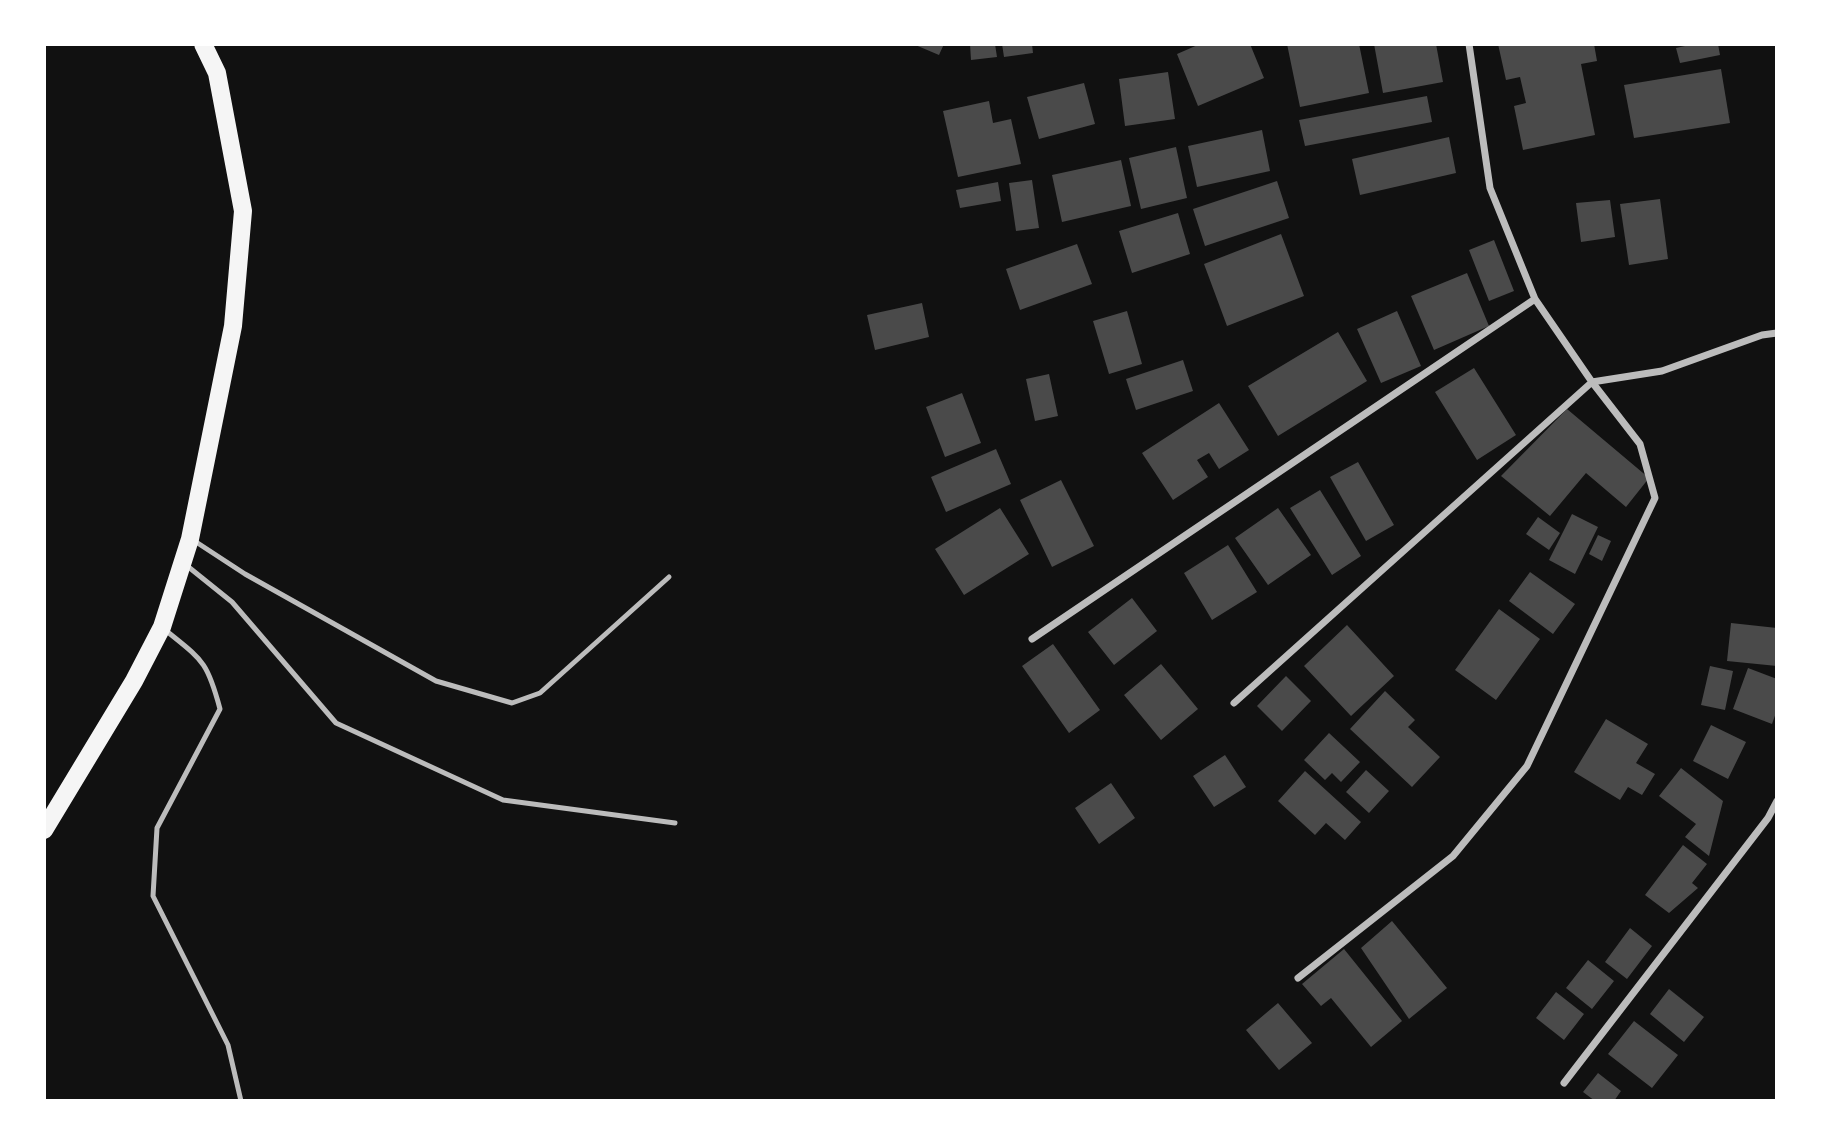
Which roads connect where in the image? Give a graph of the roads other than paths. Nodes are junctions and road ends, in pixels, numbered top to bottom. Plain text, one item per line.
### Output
1 (203, 44) edge
2 (1469, 44) edge
3 (1535, 299) junction
4 (1777, 333) edge
5 (1592, 382) junction
6 (191, 539) junction
7 (183, 563) junction
8 (669, 577) dead end
9 (162, 627) junction
10 (1032, 639) dead end
11 (1234, 703) dead end
12 (1777, 801) edge
13 (675, 823) dead end
14 (44, 830) edge
15 (1297, 978) dead end
16 (1564, 1083) dead end
17 (241, 1101) edge

1 - 6 main road
2 - 3 street
3 - 5 street
3 - 10 street
4 - 5 street
5 - 11 street
5 - 15 street
6 - 7 main road
6 - 8 lane
7 - 9 main road
7 - 13 lane
9 - 14 main road
9 - 17 lane
12 - 16 street

